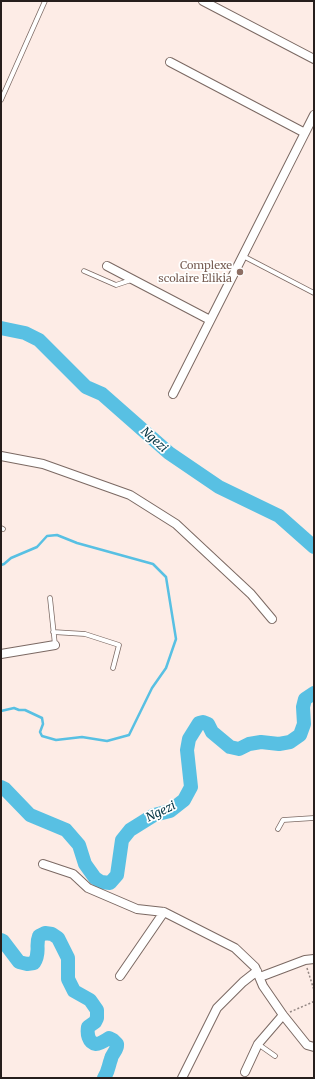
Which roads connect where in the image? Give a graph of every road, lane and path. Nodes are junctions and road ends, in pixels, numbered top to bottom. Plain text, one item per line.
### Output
1 (45, 1) edge
2 (203, 1) edge
3 (314, 59) edge
4 (170, 62) dead end
5 (1, 100) edge
6 (314, 115) edge
7 (305, 133) junction
8 (243, 256) junction
9 (107, 266) dead end
10 (84, 271) dead end
11 (133, 279) junction
12 (314, 293) edge
13 (210, 320) junction
14 (174, 394) dead end
15 (1, 456) edge
16 (50, 598) dead end
17 (272, 619) dead end
18 (53, 632) junction
19 (55, 645) joint
20 (1, 654) edge
21 (113, 668) dead end
22 (314, 818) edge
23 (278, 829) dead end
24 (43, 864) dead end
25 (164, 912) junction
26 (314, 959) edge
27 (305, 960) junction
28 (258, 974) junction
29 (120, 976) dead end
30 (314, 990) edge
31 (314, 999) edge
32 (283, 1015) junction
33 (258, 1044) junction
34 (314, 1047) edge
35 (275, 1056) dead end
36 (245, 1072) dead end
37 (182, 1078) edge

1 - 5 lane
2 - 3 street
4 - 7 street
6 - 7 street
7 - 8 street
8 - 12 lane
8 - 13 street
9 - 11 street
10 - 11 lane
11 - 13 street
13 - 14 street
15 - 17 street
16 - 18 lane
18 - 19 lane
18 - 21 lane
19 - 20 street
22 - 23 lane
24 - 25 street
25 - 28 street
25 - 29 street
26 - 27 street
27 - 28 street
27 - 30 path
28 - 32 street
28 - 37 street
31 - 32 path
32 - 33 street
32 - 34 street
33 - 35 lane
33 - 36 street

